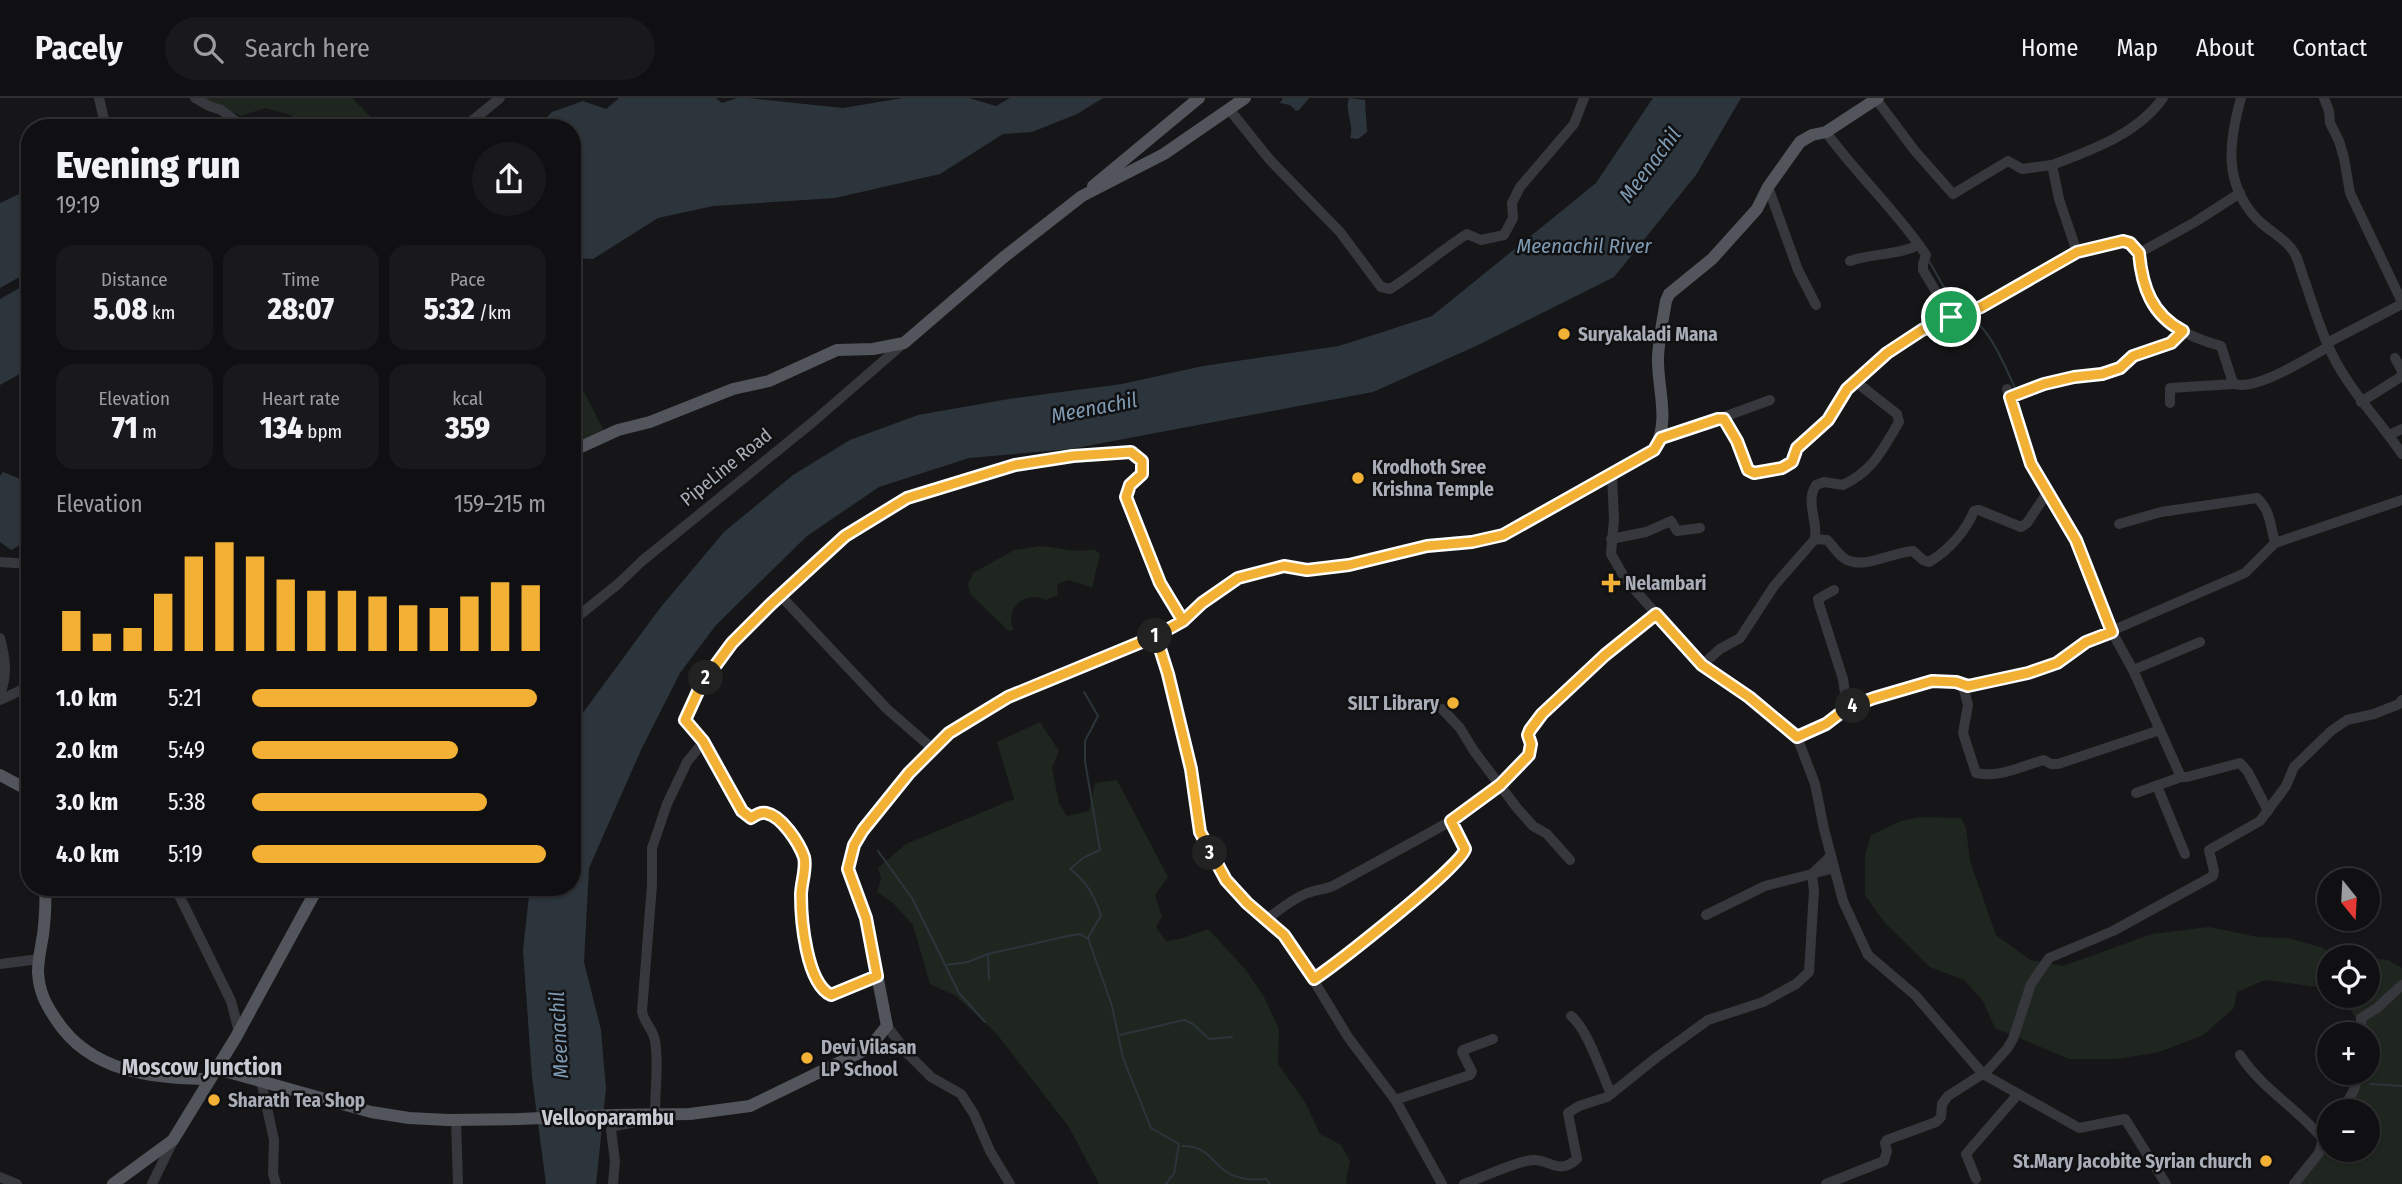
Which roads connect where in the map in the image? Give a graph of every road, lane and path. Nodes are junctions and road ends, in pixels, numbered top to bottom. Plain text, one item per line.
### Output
1 (99, 98) edge
2 (195, 98) edge
3 (500, 98) edge
4 (1199, 98) edge
5 (1245, 98) edge
6 (1584, 98) edge
7 (1877, 98) edge
8 (2163, 98) edge
9 (2241, 98) edge
10 (2324, 98) edge
11 (1229, 109) junction
12 (104, 119) edge
13 (232, 119) edge
14 (474, 119) edge
15 (1826, 132) junction
16 (2052, 165) junction
17 (1769, 187) junction
18 (2239, 193) junction
19 (1082, 196) junction
20 (1919, 245) junction
21 (2077, 252) junction
22 (2139, 253) junction
23 (1850, 261) dead end
24 (2402, 303) edge
25 (1816, 305) dead end
26 (1951, 317) junction
27 (2183, 331) junction
28 (904, 343) junction
29 (2328, 345) junction
30 (2395, 358) dead end
31 (2402, 373) edge
32 (1856, 382) junction
33 (2234, 384) junction
34 (1770, 400) dead end
35 (2361, 402) junction
36 (2170, 403) dead end
37 (1721, 418) junction
38 (2402, 429) edge
39 (2389, 435) junction
40 (1661, 438) junction
41 (581, 448) edge
42 (2402, 454) edge
43 (1612, 475) junction
44 (2047, 493) junction
45 (2402, 500) edge
46 (2119, 524) dead end
47 (1700, 528) dead end
48 (1611, 539) junction
49 (1815, 539) junction
50 (2275, 543) junction
51 (0, 562) edge
52 (21, 563) edge
53 (1834, 590) dead end
54 (780, 595) junction
55 (581, 614) edge
56 (1656, 614) junction
57 (1183, 621) junction
58 (2112, 632) junction
59 (1156, 636) junction
60 (0, 638) edge
61 (2200, 642) dead end
62 (1702, 665) junction
63 (2133, 670) junction
64 (1963, 686) junction
65 (21, 690) edge
66 (0, 694) edge
67 (0, 699) edge
68 (2402, 700) edge
69 (1847, 708) junction
70 (1442, 709) dead end
71 (2160, 730) junction
72 (1797, 737) junction
73 (703, 741) junction
74 (933, 749) junction
75 (0, 775) edge
76 (2181, 777) junction
77 (1500, 785) junction
78 (21, 786) edge
79 (2157, 786) junction
80 (2136, 793) dead end
81 (2268, 811) junction
82 (1451, 821) junction
83 (2185, 853) dead end
84 (1831, 856) junction
85 (1570, 860) dead end
86 (1834, 868) junction
87 (1812, 874) junction
88 (45, 896) edge
89 (179, 896) edge
90 (313, 896) edge
91 (1706, 915) dead end
92 (1267, 919) junction
93 (39, 960) junction
94 (0, 964) edge
95 (877, 976) junction
96 (1314, 979) junction
97 (2402, 985) edge
98 (1571, 1016) dead end
99 (2361, 1022) edge
100 (887, 1027) junction
101 (239, 1032) junction
102 (1493, 1039) dead end
103 (2240, 1055) dead end
104 (214, 1074) junction
105 (1983, 1074) junction
106 (261, 1081) junction
107 (1611, 1094) junction
108 (2018, 1094) junction
109 (1395, 1100) junction
110 (659, 1113) junction
111 (456, 1120) junction
112 (2317, 1132) edge
113 (173, 1140) junction
114 (2317, 1155) edge
115 (0, 1177) edge
116 (1976, 1179) dead end
117 (17, 1184) edge
118 (113, 1184) edge
119 (152, 1184) edge
120 (276, 1184) edge
121 (458, 1184) edge
122 (613, 1184) edge
123 (1010, 1184) edge
124 (1442, 1184) edge
125 (1464, 1184) edge
126 (1826, 1184) edge
127 (2166, 1184) edge
128 (2294, 1184) edge

1 - 12 street
2 - 13 street
3 - 14 street
4 - 19 main road
5 - 11 main road
6 - 11 street
7 - 15 main road
7 - 16 street
8 - 16 street
9 - 18 street
10 - 24 street
11 - 19 main road
15 - 17 main road
15 - 20 street
16 - 21 street
17 - 25 street
17 - 40 main road
18 - 22 street
18 - 29 street
19 - 28 main road
20 - 23 street
20 - 26 street
21 - 22 street
21 - 26 street
22 - 27 street
24 - 29 street
26 - 32 street
27 - 33 street
27 - 44 street
28 - 41 main road
28 - 55 street, PipeLine Road
29 - 33 street
29 - 35 street
30 - 31 street
31 - 35 street
32 - 37 street
32 - 49 street
33 - 36 street
34 - 37 street
35 - 39 street
37 - 40 street
38 - 39 street
39 - 42 street
40 - 43 main road
43 - 48 street
43 - 57 main road
44 - 49 street
44 - 58 street
45 - 50 street
46 - 50 street
47 - 48 street
48 - 56 street
49 - 62 street
50 - 58 street
51 - 52 street
53 - 69 street
54 - 57 street
54 - 73 street
54 - 74 street
56 - 62 street
56 - 77 street
57 - 59 main road
58 - 63 street
58 - 64 street
59 - 74 main road
59 - 92 street
60 - 66 street
61 - 63 street
62 - 72 street
63 - 71 street
64 - 69 street
64 - 71 street
65 - 67 street
68 - 81 street
69 - 72 street
70 - 77 street
71 - 76 street
72 - 84 street
73 - 95 street
73 - 110 street
74 - 95 main road
75 - 78 main road
76 - 79 street
76 - 81 street
77 - 82 street
77 - 85 street
79 - 80 street
79 - 83 street
81 - 105 street
82 - 92 street
82 - 96 street
84 - 86 street
84 - 87 street
86 - 87 street
86 - 105 street
87 - 91 street
87 - 107 street
88 - 93 main road
89 - 101 street
90 - 101 main road
92 - 96 street
93 - 94 street
93 - 104 main road
95 - 100 main road
96 - 109 street
97 - 99 street
98 - 107 street
100 - 110 main road
100 - 123 street
101 - 104 main road
102 - 109 street
103 - 112 street
104 - 106 main road
104 - 113 main road
105 - 108 street
105 - 126 street
106 - 111 main road
106 - 120 street
107 - 125 street
108 - 116 street
108 - 127 street
109 - 124 street
110 - 111 main road
110 - 122 street
111 - 121 street
113 - 118 main road
113 - 119 street
114 - 128 street
115 - 117 street

